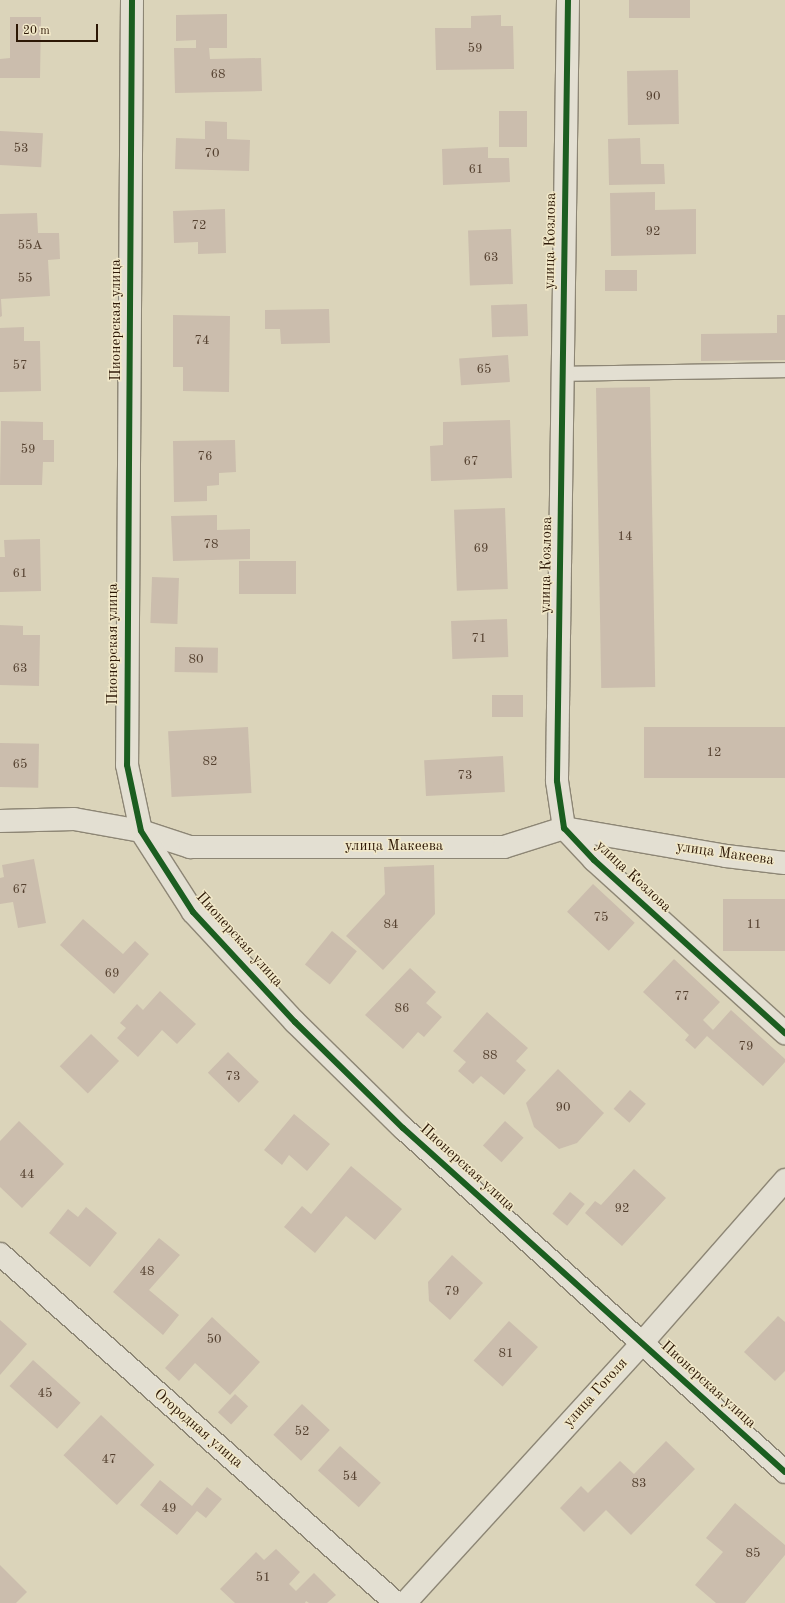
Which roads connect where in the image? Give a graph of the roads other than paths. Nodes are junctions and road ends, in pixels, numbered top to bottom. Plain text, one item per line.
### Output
1 (132, 0) edge
2 (568, 0) edge
3 (785, 370) edge
4 (562, 374) junction
5 (0, 821) edge
6 (564, 828) junction
7 (141, 831) junction
8 (785, 863) edge
9 (785, 1033) edge
10 (785, 1180) edge
11 (0, 1254) edge
12 (642, 1343) junction
13 (785, 1472) edge
14 (396, 1603) edge
15 (404, 1603) edge

1 - 7 street, Пионерская улица
2 - 4 street, улица Козлова
3 - 4 lane
4 - 6 street, улица Козлова
5 - 7 street, улица Макеева
6 - 7 street, улица Макеева
6 - 8 street, улица Макеева
6 - 9 street, улица Козлова
7 - 12 street, Пионерская улица
10 - 12 street, улица Гоголя
11 - 14 street, Огородная улица
12 - 13 street, Пионерская улица
12 - 15 street, улица Гоголя

